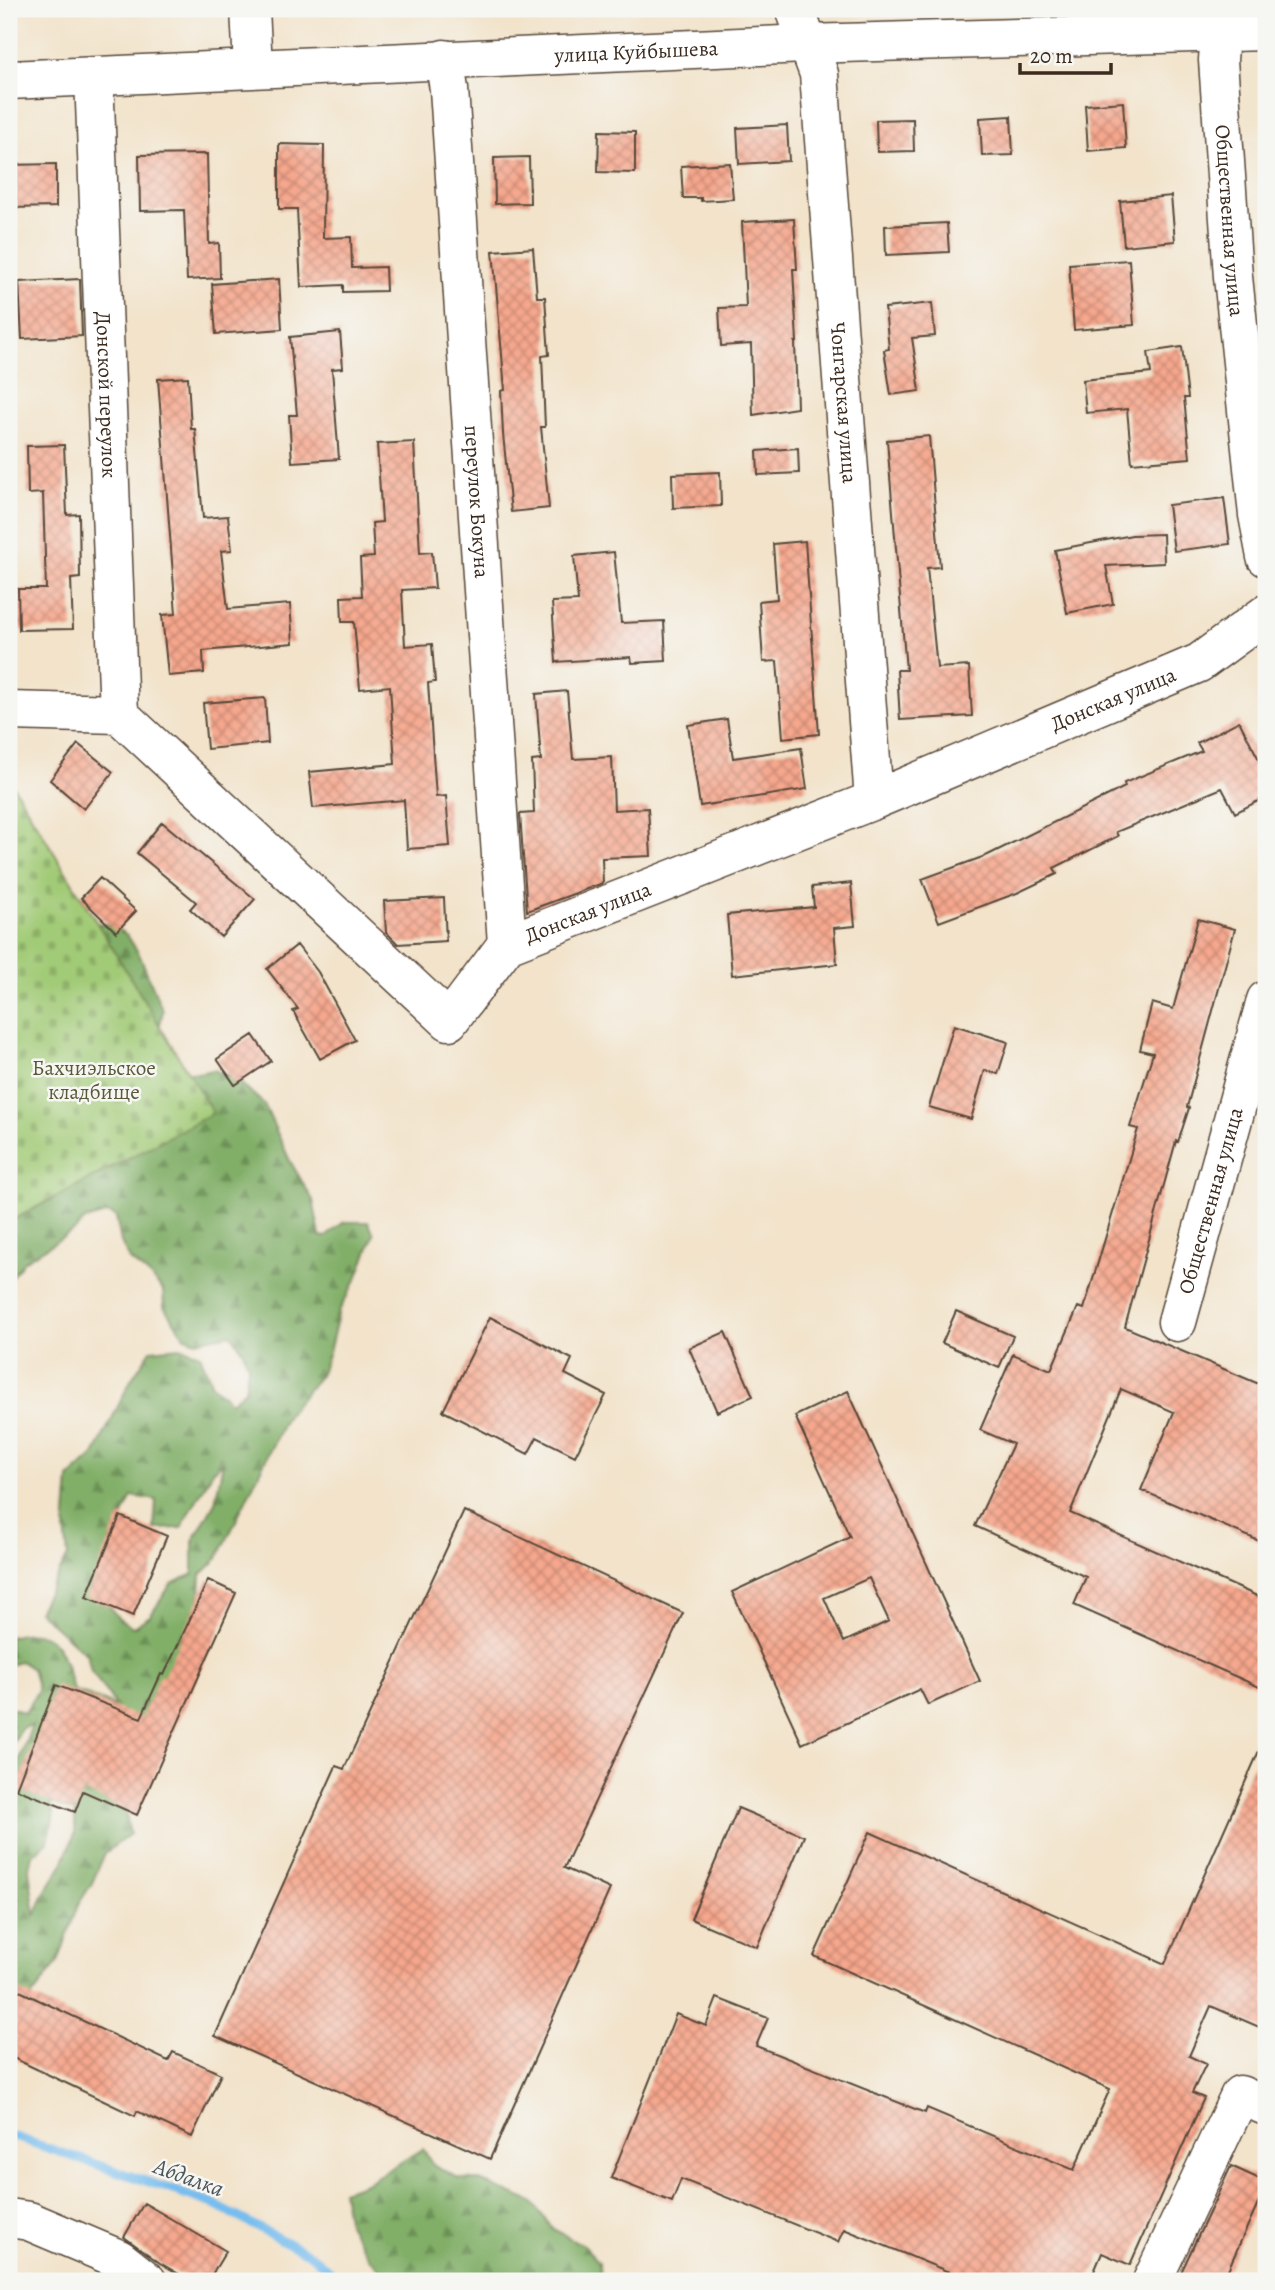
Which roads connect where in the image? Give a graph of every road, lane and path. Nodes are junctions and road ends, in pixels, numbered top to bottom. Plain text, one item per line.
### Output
1 (250, 9) edge
2 (1219, 21) edge
3 (801, 26) edge
4 (1266, 31) edge
5 (444, 60) junction
6 (253, 67) junction
7 (94, 77) junction
8 (9, 80) edge
9 (1266, 557) edge
10 (1266, 614) edge
11 (9, 711) edge
12 (119, 714) junction
13 (874, 800) junction
14 (507, 944) junction
15 (1266, 1000) edge
16 (1177, 1321) dead end
17 (1253, 2100) edge
18 (9, 2218) edge
19 (147, 2281) edge
20 (1152, 2281) edge

1 - 6 street
2 - 3 street, улица Куйбышева
2 - 4 street, улица Куйбышева
2 - 9 street, Общественная улица
3 - 5 street, улица Куйбышева
3 - 13 street, Чонгарская улица
5 - 6 street, улица Куйбышева
5 - 14 street, переулок Бокуна
6 - 7 street, улица Куйбышева
7 - 8 street, улица Куйбышева
7 - 12 street, Донской переулок
10 - 13 street, Донская улица
11 - 12 street
12 - 14 street, Донская улица
13 - 14 street, Донская улица
15 - 16 street, Общественная улица
17 - 20 street
18 - 19 street

